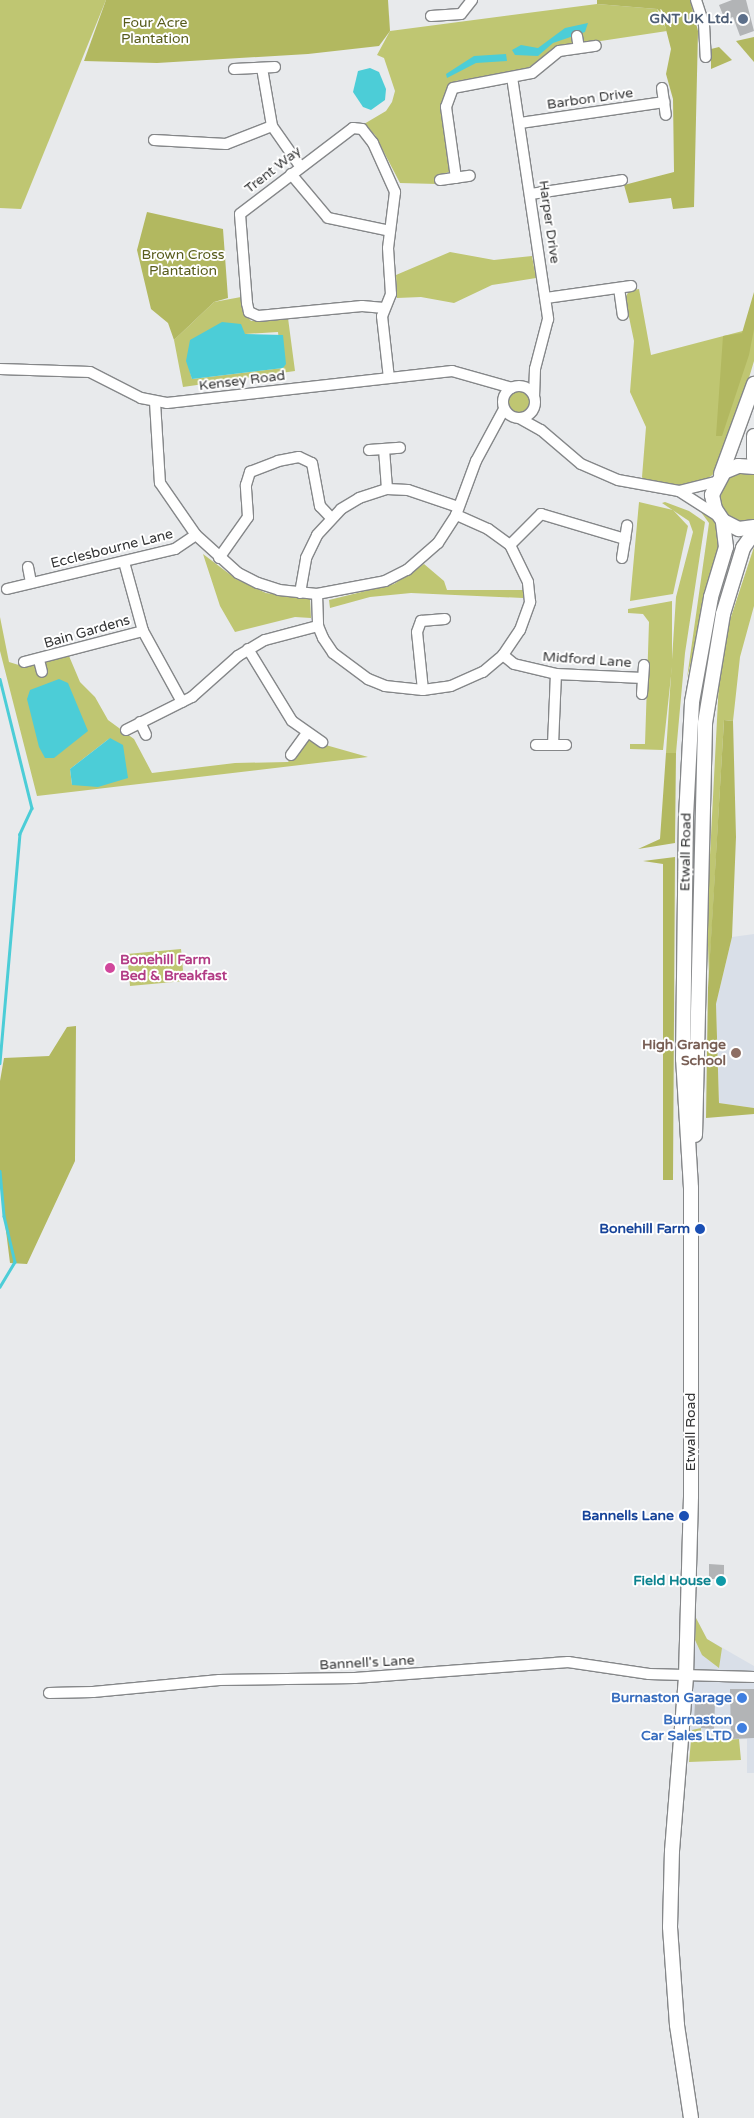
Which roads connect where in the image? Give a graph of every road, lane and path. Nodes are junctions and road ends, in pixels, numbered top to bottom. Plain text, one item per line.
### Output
1 (472, 0) edge
2 (696, 0) edge
3 (431, 16) dead end
4 (578, 36) dead end
5 (596, 46) dead end
6 (578, 48) junction
7 (706, 57) dead end
8 (275, 67) dead end
9 (262, 68) junction
10 (234, 69) dead end
11 (512, 77) junction
12 (662, 88) dead end
13 (664, 102) junction
14 (666, 115) dead end
15 (520, 122) junction
16 (272, 126) junction
17 (154, 140) dead end
18 (300, 166) junction
19 (605, 170) dead end
20 (291, 174) junction
21 (470, 176) dead end
22 (456, 178) junction
23 (440, 180) dead end
24 (622, 180) dead end
25 (605, 182) junction
26 (531, 194) junction
27 (390, 231) junction
28 (631, 286) dead end
29 (619, 288) junction
30 (546, 298) junction
31 (384, 308) junction
32 (623, 315) dead end
33 (0, 369) edge
34 (535, 369) junction
35 (389, 378) junction
36 (490, 383) junction
37 (754, 384) edge
38 (515, 387) junction
39 (534, 400) junction
40 (155, 402) junction
41 (504, 406) junction
42 (517, 418) junction
43 (496, 429) junction
44 (541, 430) junction
45 (754, 436) edge
46 (400, 448) dead end
47 (384, 449) junction
48 (369, 450) dead end
49 (754, 458) edge
50 (754, 467) edge
51 (718, 480) junction
52 (388, 489) junction
53 (679, 491) junction
54 (457, 511) junction
55 (331, 518) junction
56 (720, 518) junction
57 (627, 525) dead end
58 (754, 527) edge
59 (754, 532) edge
60 (196, 535) junction
61 (625, 539) junction
62 (510, 545) junction
63 (219, 558) junction
64 (622, 558) dead end
65 (124, 562) junction
66 (28, 567) dead end
67 (32, 583) junction
68 (7, 589) dead end
69 (300, 593) junction
70 (317, 594) junction
71 (445, 619) dead end
72 (318, 626) junction
73 (143, 631) junction
74 (248, 649) junction
75 (503, 655) junction
76 (39, 660) junction
77 (24, 662) dead end
78 (644, 665) dead end
79 (42, 672) dead end
80 (556, 674) junction
81 (643, 678) junction
82 (423, 690) junction
83 (642, 694) dead end
84 (182, 702) junction
85 (140, 722) junction
86 (126, 730) dead end
87 (306, 734) junction
88 (146, 735) dead end
89 (322, 742) dead end
90 (536, 745) dead end
91 (553, 745) junction
92 (566, 746) dead end
93 (291, 755) dead end
94 (691, 1188) junction
95 (686, 1676) junction
96 (754, 1677) edge
97 (49, 1693) dead end
98 (691, 2118) edge

1 - 3 street
2 - 7 street
4 - 6 street
5 - 6 street
6 - 11 street
8 - 9 street
9 - 10 street
9 - 16 street
11 - 15 street, Harper Drive
11 - 22 street
12 - 13 street
13 - 14 street
13 - 15 street, Barbon Drive
15 - 26 street, Harper Drive
16 - 17 street
16 - 18 street
18 - 20 street, Trent Way
18 - 27 street, Trent Way
19 - 25 street
20 - 27 street
20 - 31 street, Trent Way
21 - 22 street
22 - 23 street
24 - 25 street
25 - 26 street
26 - 30 street, Harper Drive
27 - 31 street, Trent Way
28 - 29 street
29 - 30 street
29 - 32 street
30 - 34 street, Harper Drive
31 - 35 street, Trent Way
33 - 40 street
34 - 38 street, Harper Drive
34 - 39 street, Harper Drive
35 - 36 street, Kensey Road
35 - 40 street, Kensey Road
36 - 38 street, Kensey Road
36 - 41 street
37 - 51 highway, Etwall Road
38 - 39 street, Kensey Road
38 - 41 street, Harper Drive
39 - 42 street
39 - 44 street
40 - 60 street, Harper Drive
41 - 42 street
41 - 43 street, Harper Drive
42 - 43 street
42 - 44 street
43 - 54 street, Harper Drive
44 - 53 street
45 - 49 highway
46 - 47 street
47 - 48 street
47 - 52 street
50 - 51 highway
51 - 53 street
51 - 56 highway, Etwall Road
52 - 54 street
52 - 55 street
53 - 56 street
54 - 62 street
54 - 70 street, Harper Drive
55 - 63 street
55 - 69 street
56 - 58 highway
56 - 94 highway, Etwall Road
57 - 61 street
59 - 94 highway, Etwall Road
60 - 63 street, Harper Drive
60 - 65 street, Ecclesbourne Lane
61 - 62 street
61 - 64 street
62 - 75 street
63 - 69 street, Harper Drive
65 - 67 street, Ecclesbourne Lane
65 - 73 street
66 - 67 street
67 - 68 street, Ecclesbourne Lane
69 - 70 street, Harper Drive
70 - 72 street
71 - 82 street
72 - 74 street
72 - 82 street
73 - 76 street, Bain Gardens
73 - 84 street
74 - 84 street
74 - 87 street
75 - 80 street, Midford Lane
75 - 82 street
76 - 77 street, Bain Gardens
76 - 79 street, Bain Gardens
78 - 81 street, Midford Lane
80 - 81 street, Midford Lane
80 - 91 street
81 - 83 street, Midford Lane
84 - 85 street
85 - 86 street
85 - 88 street
87 - 89 street
87 - 93 street
90 - 91 street
91 - 92 street
94 - 95 highway, Etwall Road
95 - 96 street, Bannell's Lane
95 - 97 street, Bannell's Lane
95 - 98 highway, Etwall Road

